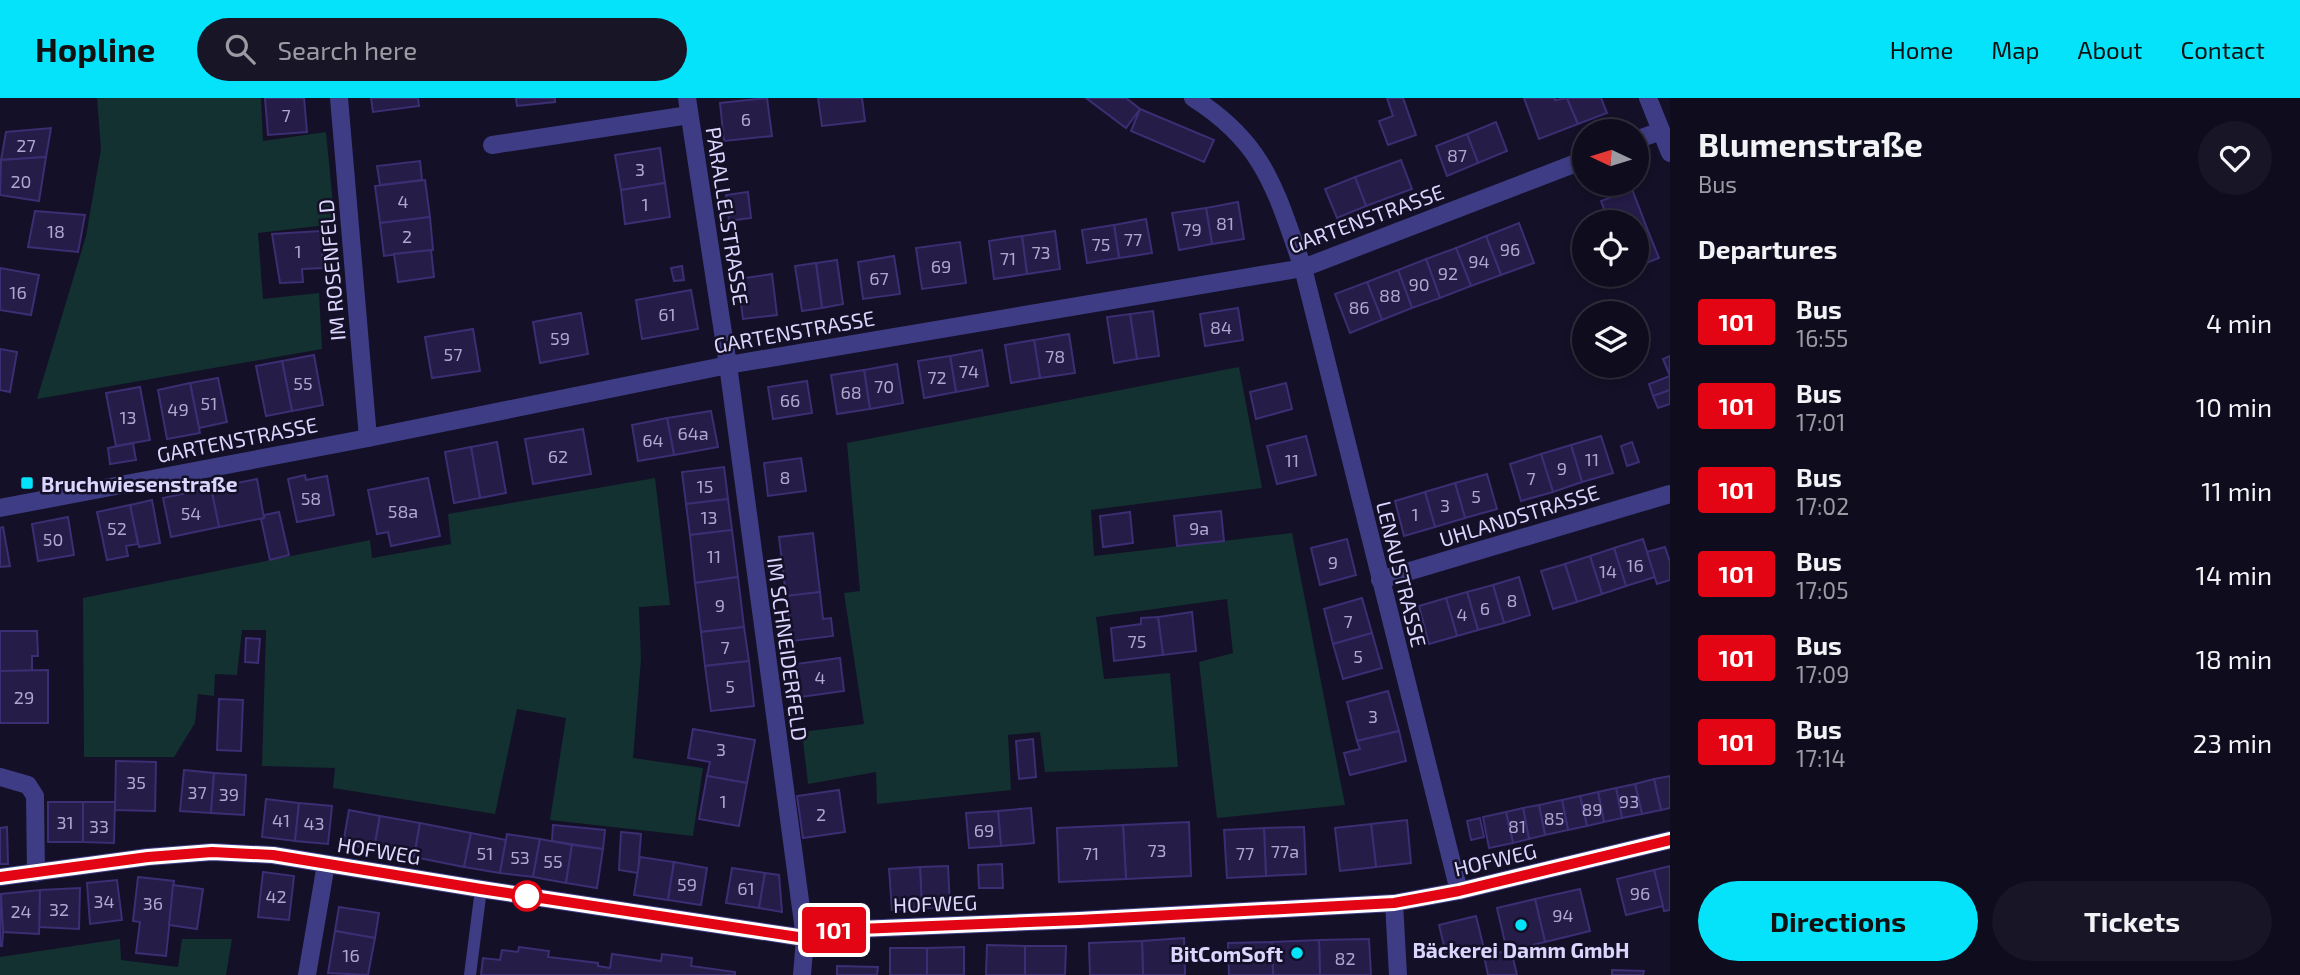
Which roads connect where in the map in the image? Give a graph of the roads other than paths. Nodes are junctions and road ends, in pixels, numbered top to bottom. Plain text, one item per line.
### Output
1 (339, 98) edge
2 (1193, 98) edge
3 (1648, 98) edge
4 (688, 106) edge
5 (1661, 131) junction
6 (1649, 135) edge
7 (492, 145) dead end
8 (1670, 153) edge
9 (1572, 165) edge
10 (1303, 268) junction
11 (728, 365) junction
12 (368, 438) junction
13 (1670, 494) edge
14 (0, 508) edge
15 (1380, 580) junction
16 (0, 777) edge
17 (1670, 840) edge
18 (326, 864) junction
19 (36, 873) junction
20 (0, 877) edge
21 (481, 889) junction
22 (1459, 891) junction
23 (1394, 903) junction
24 (805, 938) junction
25 (307, 975) edge
26 (470, 975) edge
27 (802, 975) edge
28 (1398, 975) edge

1 - 12 street, IM ROSENFELD
2 - 10 street, LENAUSTRASSE
3 - 5 street
4 - 7 street, PARALLELSTRASSE
4 - 11 street, PARALLELSTRASSE
5 - 6 street
5 - 8 street
9 - 10 street, GARTENSTRASSE
10 - 11 street, GARTENSTRASSE
10 - 15 street, LENAUSTRASSE
11 - 12 street, GARTENSTRASSE
11 - 24 street, IM SCHNEIDERFELD
12 - 14 street, GARTENSTRASSE
13 - 15 street, UHLANDSTRASSE
15 - 22 street, LENAUSTRASSE
16 - 19 street
17 - 22 street, HOFWEG
18 - 19 street, HOFWEG
18 - 21 street, HOFWEG
18 - 25 street
19 - 20 street, HOFWEG
21 - 24 street, HOFWEG
21 - 26 lane
22 - 23 street, HOFWEG
23 - 24 street, HOFWEG
23 - 28 street
24 - 27 street, IM SCHNEIDERFELD

